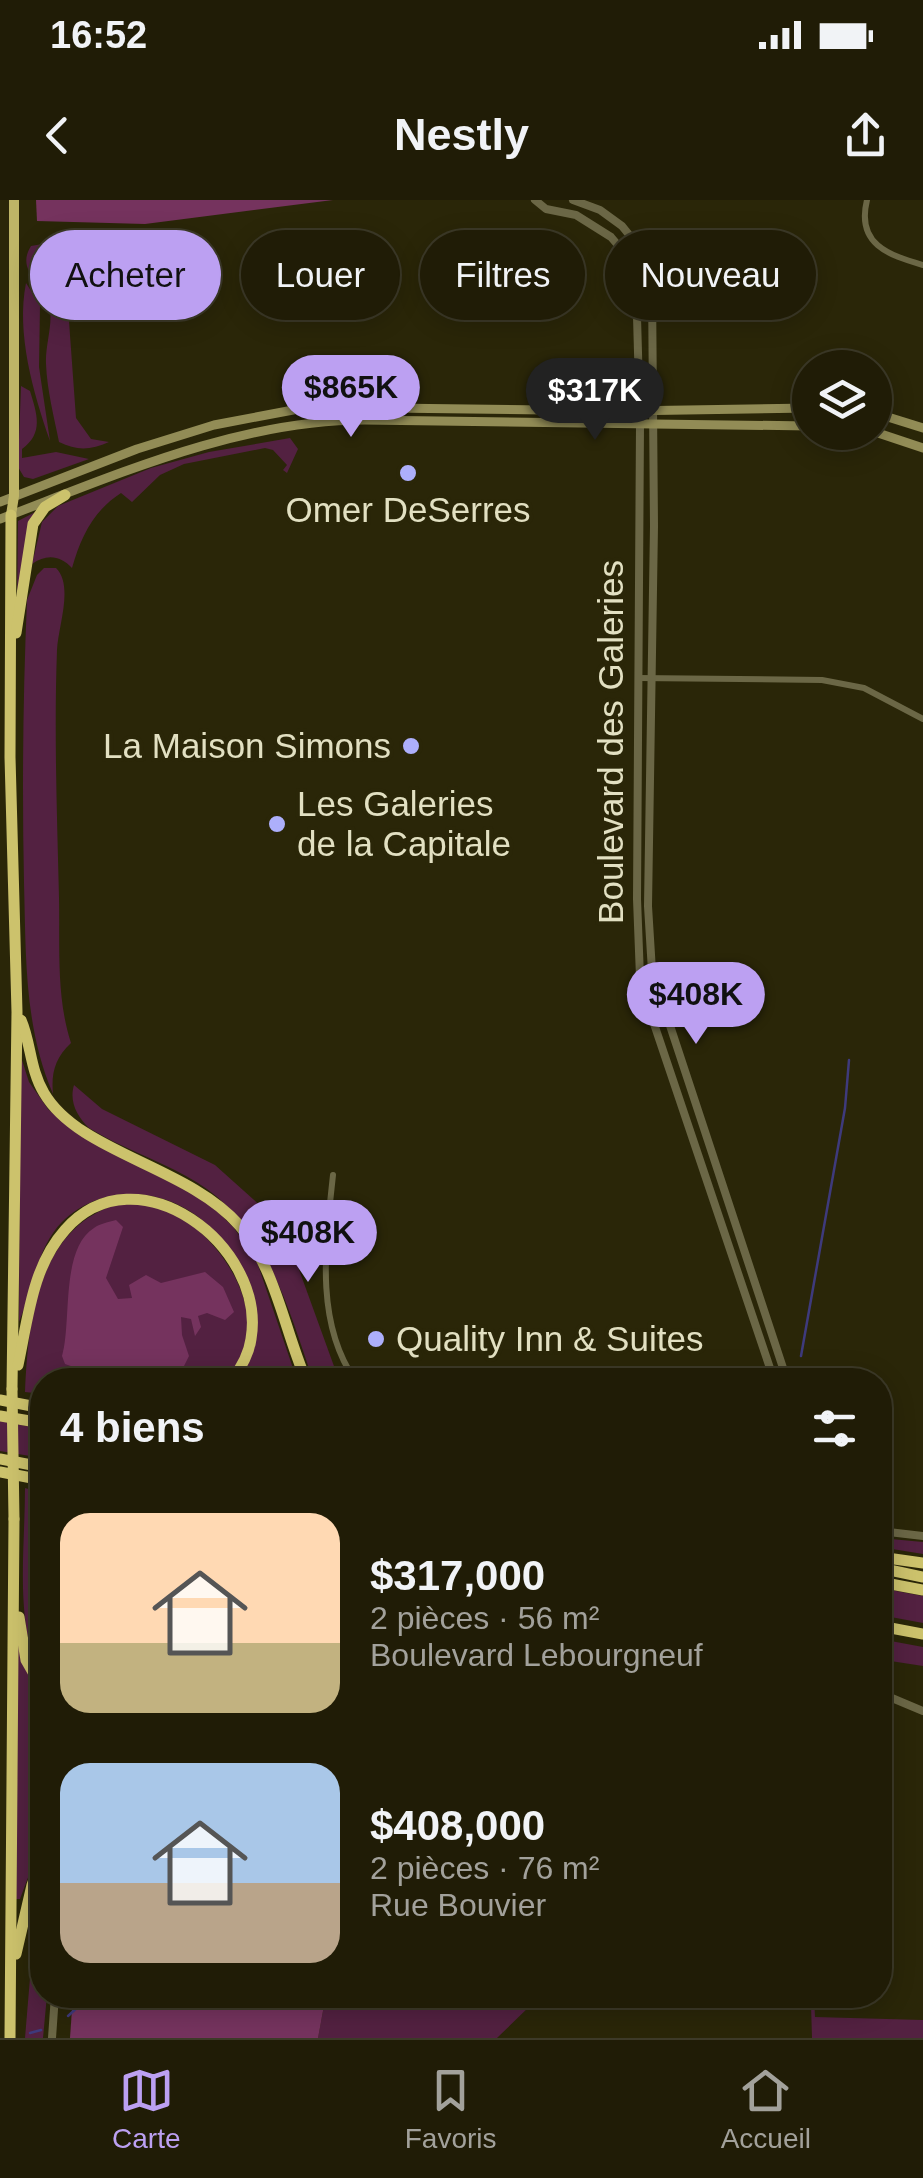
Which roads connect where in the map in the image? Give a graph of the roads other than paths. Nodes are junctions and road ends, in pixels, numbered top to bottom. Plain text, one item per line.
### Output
1 (14, 200) edge
2 (535, 200) edge
3 (573, 200) edge
4 (867, 200) edge
5 (923, 265) edge
6 (792, 408) edge
7 (640, 409) junction
8 (652, 410) junction
9 (892, 418) edge
10 (653, 424) junction
11 (640, 425) junction
12 (792, 426) edge
13 (923, 428) edge
14 (892, 438) edge
15 (923, 448) edge
16 (65, 495) junction
17 (14, 496) junction
18 (0, 502) edge
19 (6, 517) edge
20 (10, 662) junction
21 (638, 678) junction
22 (652, 678) junction
23 (923, 719) edge
24 (17, 1012) junction
25 (333, 1176) dead end
26 (16, 1355) junction
27 (239, 1368) edge
28 (302, 1368) edge
29 (349, 1368) edge
30 (770, 1368) edge
31 (783, 1368) edge
32 (0, 1400) edge
33 (30, 1403) edge
34 (24, 1404) junction
35 (30, 1405) edge
36 (0, 1416) edge
37 (30, 1422) edge
38 (0, 1459) edge
39 (30, 1465) edge
40 (0, 1472) edge
41 (30, 1478) edge
42 (892, 1533) edge
43 (923, 1536) edge
44 (14, 1550) junction
45 (892, 1559) edge
46 (923, 1563) edge
47 (892, 1570) edge
48 (923, 1576) edge
49 (892, 1584) edge
50 (923, 1590) edge
51 (892, 1628) edge
52 (923, 1634) edge
53 (30, 1667) edge
54 (892, 1698) edge
55 (923, 1711) edge
56 (30, 1894) edge
57 (12, 1972) junction
58 (54, 2008) edge
59 (10, 2038) edge
60 (52, 2038) edge

1 - 17 highway
2 - 7 street, Boulevard des Galeries
3 - 8 street, Boulevard des Galeries
4 - 5 street
6 - 8 main road
7 - 8 main road
7 - 11 street, Boulevard des Galeries
7 - 17 main road
8 - 10 street, Boulevard des Galeries
9 - 13 main road
10 - 11 main road
10 - 12 main road
10 - 22 street, Boulevard des Galeries
11 - 16 main road
11 - 21 street, Boulevard des Galeries
14 - 15 main road
16 - 19 main road
16 - 20 highway
17 - 18 main road
17 - 19 highway
19 - 20 highway
20 - 24 highway
21 - 22 street
21 - 30 street, Boulevard des Galeries
22 - 23 street
22 - 31 street, Boulevard des Galeries
24 - 26 highway
24 - 28 highway
25 - 29 street
26 - 27 highway
26 - 44 highway, bridge
32 - 34 highway
33 - 34 highway
34 - 35 highway
36 - 37 highway
38 - 39 highway
40 - 41 highway
42 - 43 street
44 - 53 highway
44 - 57 highway
45 - 46 highway
47 - 48 highway
49 - 50 highway
51 - 52 highway
54 - 55 street
56 - 57 highway
57 - 59 highway
58 - 60 street

